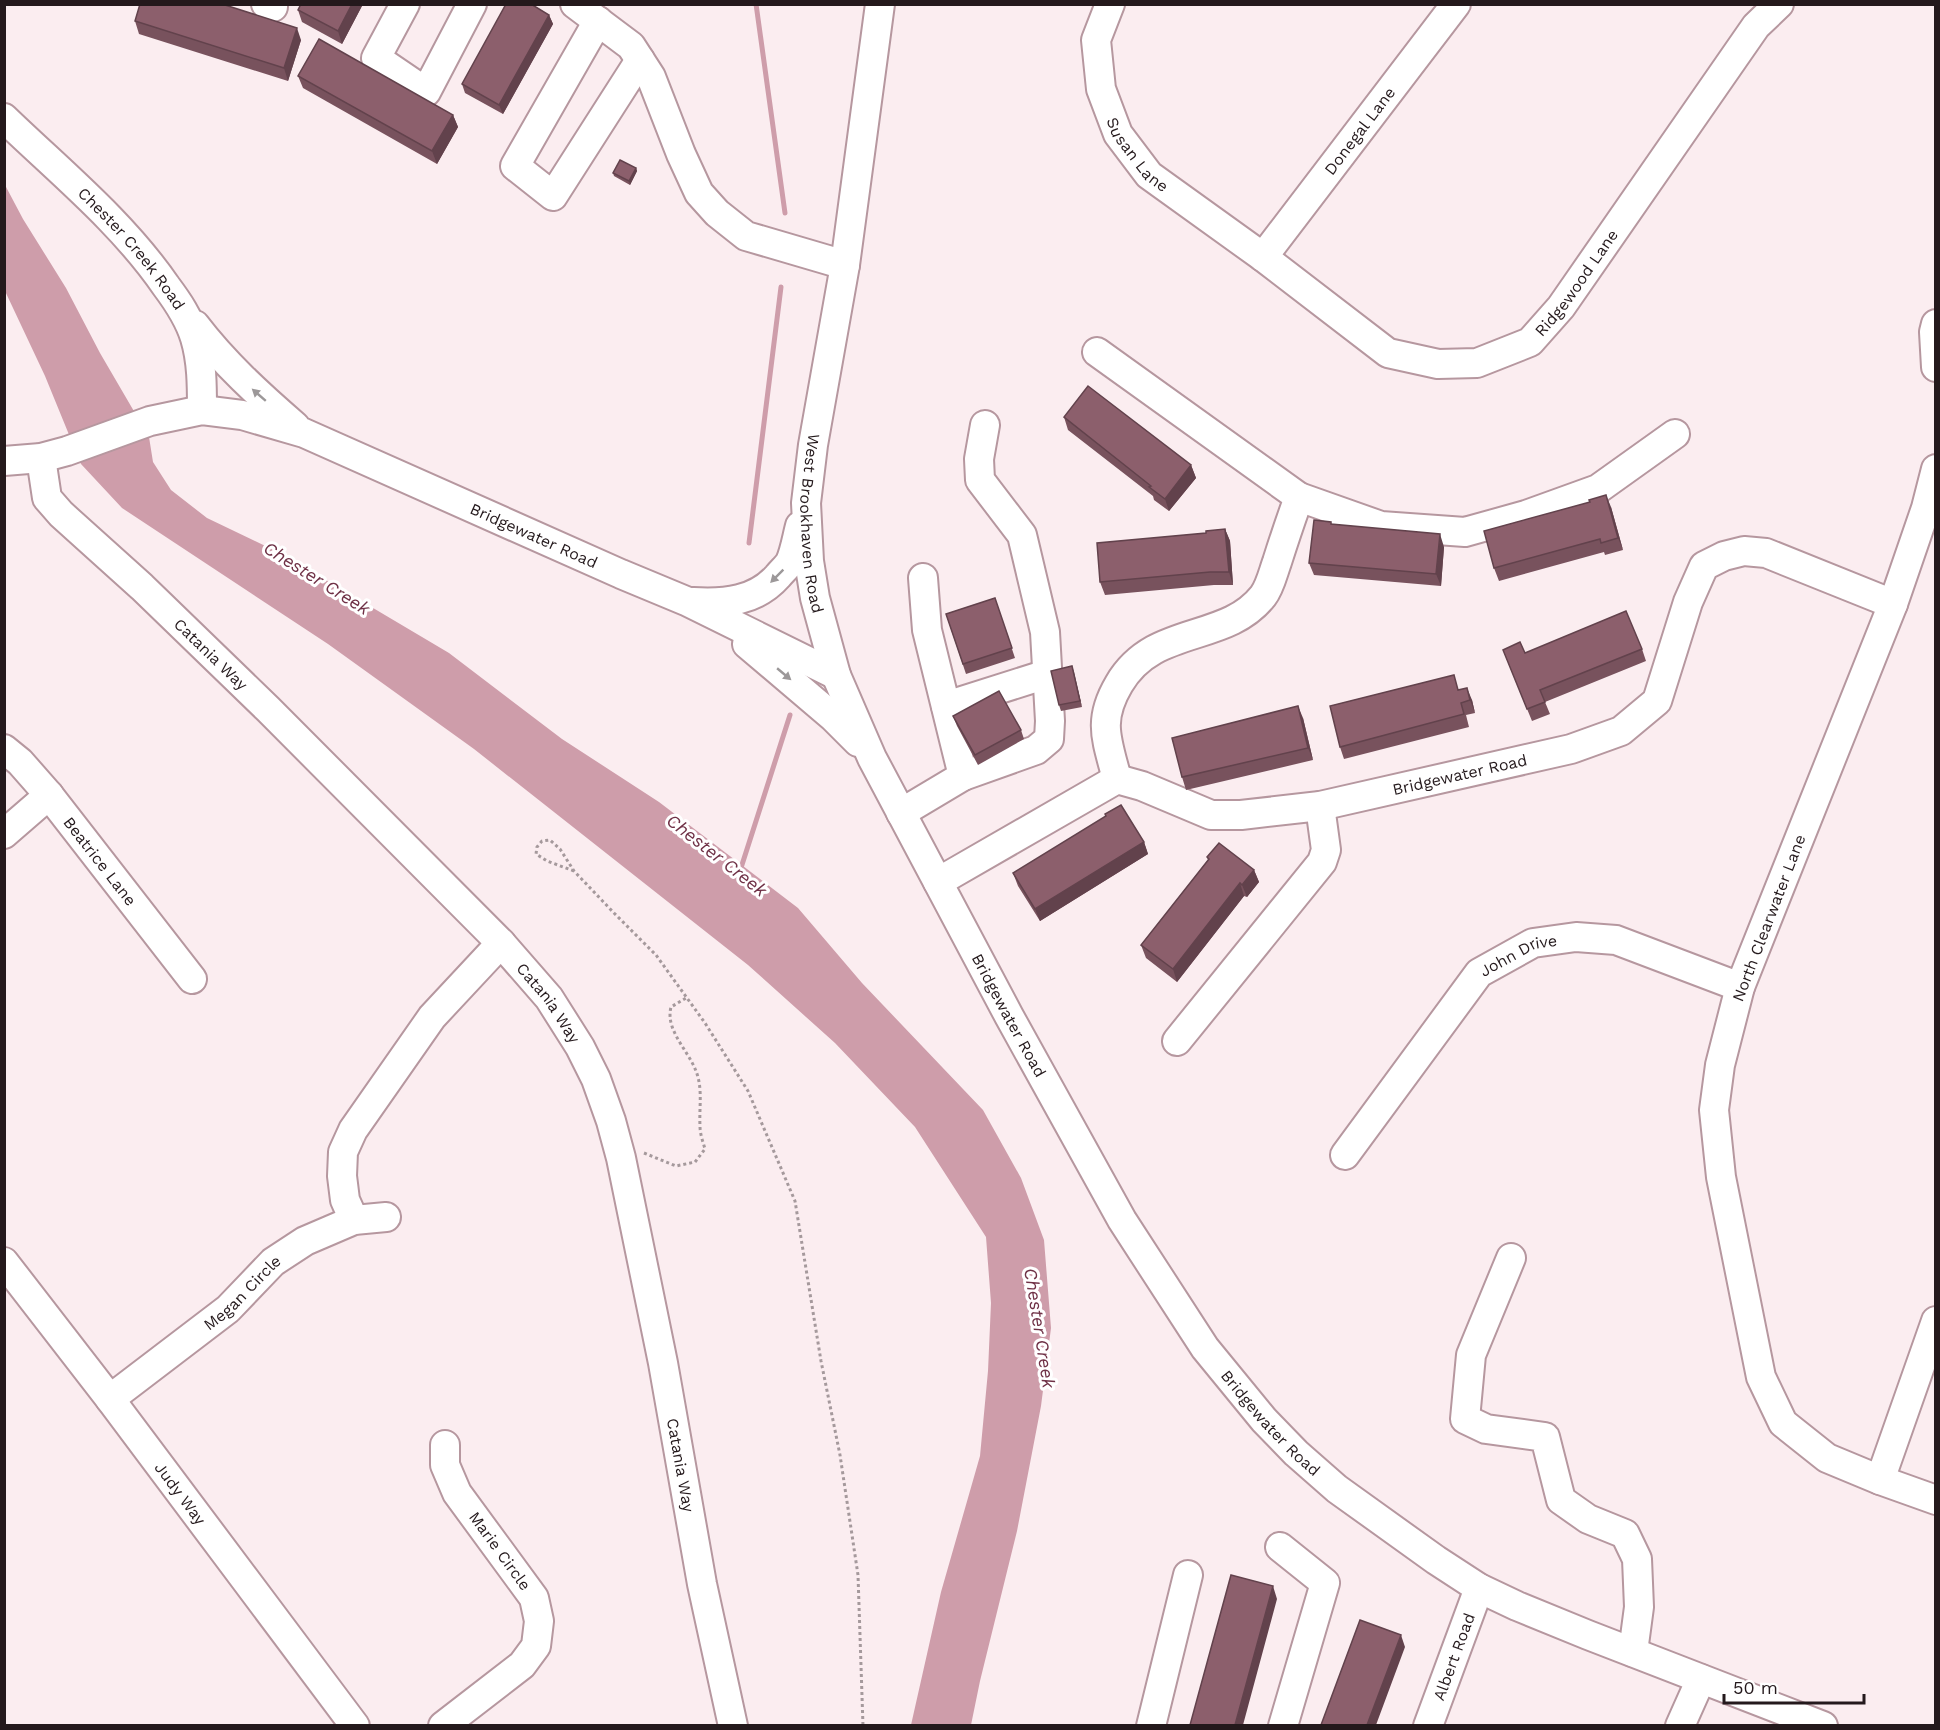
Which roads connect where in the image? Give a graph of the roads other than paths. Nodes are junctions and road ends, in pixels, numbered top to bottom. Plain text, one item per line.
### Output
1 (266, 4) edge
2 (273, 4) edge
3 (405, 4) edge
4 (472, 4) edge
5 (880, 4) edge
6 (1110, 4) edge
7 (1456, 4) edge
8 (1779, 4) edge
9 (584, 10) edge
10 (640, 60) junction
11 (4, 118) edge
12 (1263, 257) junction
13 (845, 265) junction
14 (184, 311) junction
15 (1935, 324) edge
16 (1097, 352) dead end
17 (1935, 367) edge
18 (202, 410) junction
19 (985, 425) dead end
20 (303, 433) junction
21 (1675, 435) dead end
22 (54, 454) junction
23 (4, 461) edge
24 (1935, 469) edge
25 (1299, 497) junction
26 (806, 503) junction
27 (923, 578) dead end
28 (686, 602) junction
29 (1893, 604) junction
30 (1047, 674) junction
31 (836, 675) junction
32 (946, 706) junction
33 (4, 749) edge
34 (872, 758) junction
35 (963, 776) junction
36 (1117, 779) junction
37 (49, 795) junction
38 (1320, 806) junction
39 (901, 813) junction
40 (4, 834) edge
41 (938, 882) junction
42 (501, 943) junction
43 (192, 979) dead end
44 (1740, 987) junction
45 (1177, 1041) dead end
46 (1345, 1155) dead end
47 (386, 1217) dead end
48 (354, 1220) junction
49 (1511, 1258) dead end
50 (4, 1262) edge
51 (1935, 1320) edge
52 (110, 1399) junction
53 (445, 1445) dead end
54 (1880, 1480) junction
55 (1935, 1500) edge
56 (1280, 1547) dead end
57 (1188, 1575) dead end
58 (1479, 1588) junction
59 (1633, 1652) junction
60 (1701, 1678) junction
61 (355, 1725) edge
62 (443, 1725) edge
63 (733, 1725) edge
64 (1151, 1725) edge
65 (1283, 1725) edge
66 (1428, 1725) edge
67 (1680, 1725) edge
68 (1823, 1725) edge

1 - 2 street
3 - 4 street
5 - 13 street, West Brookhaven Road
6 - 12 street, Susan Lane
7 - 12 street, Donegal Lane
8 - 12 street, Ridgewood Lane
9 - 10 street
9 - 10 street
10 - 13 street
11 - 14 street, Chester Creek Road
13 - 26 street, West Brookhaven Road
14 - 18 street, Chester Creek Road
20 -> 14 street
15 - 17 street
16 - 25 street
18 - 20 street, Bridgewater Road
18 - 22 street, Bridgewater Road
19 - 30 street
20 - 28 street, Bridgewater Road
21 - 25 street
22 - 23 street, Bridgewater Road
22 - 42 street, Catania Way
24 - 29 street, North Clearwater Lane
25 - 36 street
26 -> 28 street
26 - 31 street, West Brookhaven Road
27 - 32 street
28 - 31 street, Bridgewater Road
28 -> 34 street
29 - 38 street, Bridgewater Road
29 - 44 street, North Clearwater Lane
30 - 32 street
30 - 35 street
31 - 34 street, Bridgewater Road
32 - 35 street
33 - 37 street, Beatrice Lane
34 - 39 street, Bridgewater Road
35 - 39 street
36 - 38 street, Bridgewater Road
36 - 41 street
37 - 40 street
37 - 43 street, Beatrice Lane
38 - 45 street
39 - 41 street, Bridgewater Road
41 - 58 street, Bridgewater Road
42 - 48 street
42 - 63 street, Catania Way
44 - 46 street, John Drive
44 - 54 street, North Clearwater Lane
47 - 48 street, Megan Circle
48 - 52 street, Megan Circle
49 - 59 street
50 - 52 street, Judy Way
51 - 54 street
52 - 61 street, Judy Way
53 - 62 street, Marie Circle
54 - 55 street, North Clearwater Lane
56 - 65 street
57 - 64 street
58 - 59 street, Bridgewater Road
58 - 66 street, Albert Road
59 - 60 street, Bridgewater Road
60 - 67 street
60 - 68 street, Bridgewater Road

